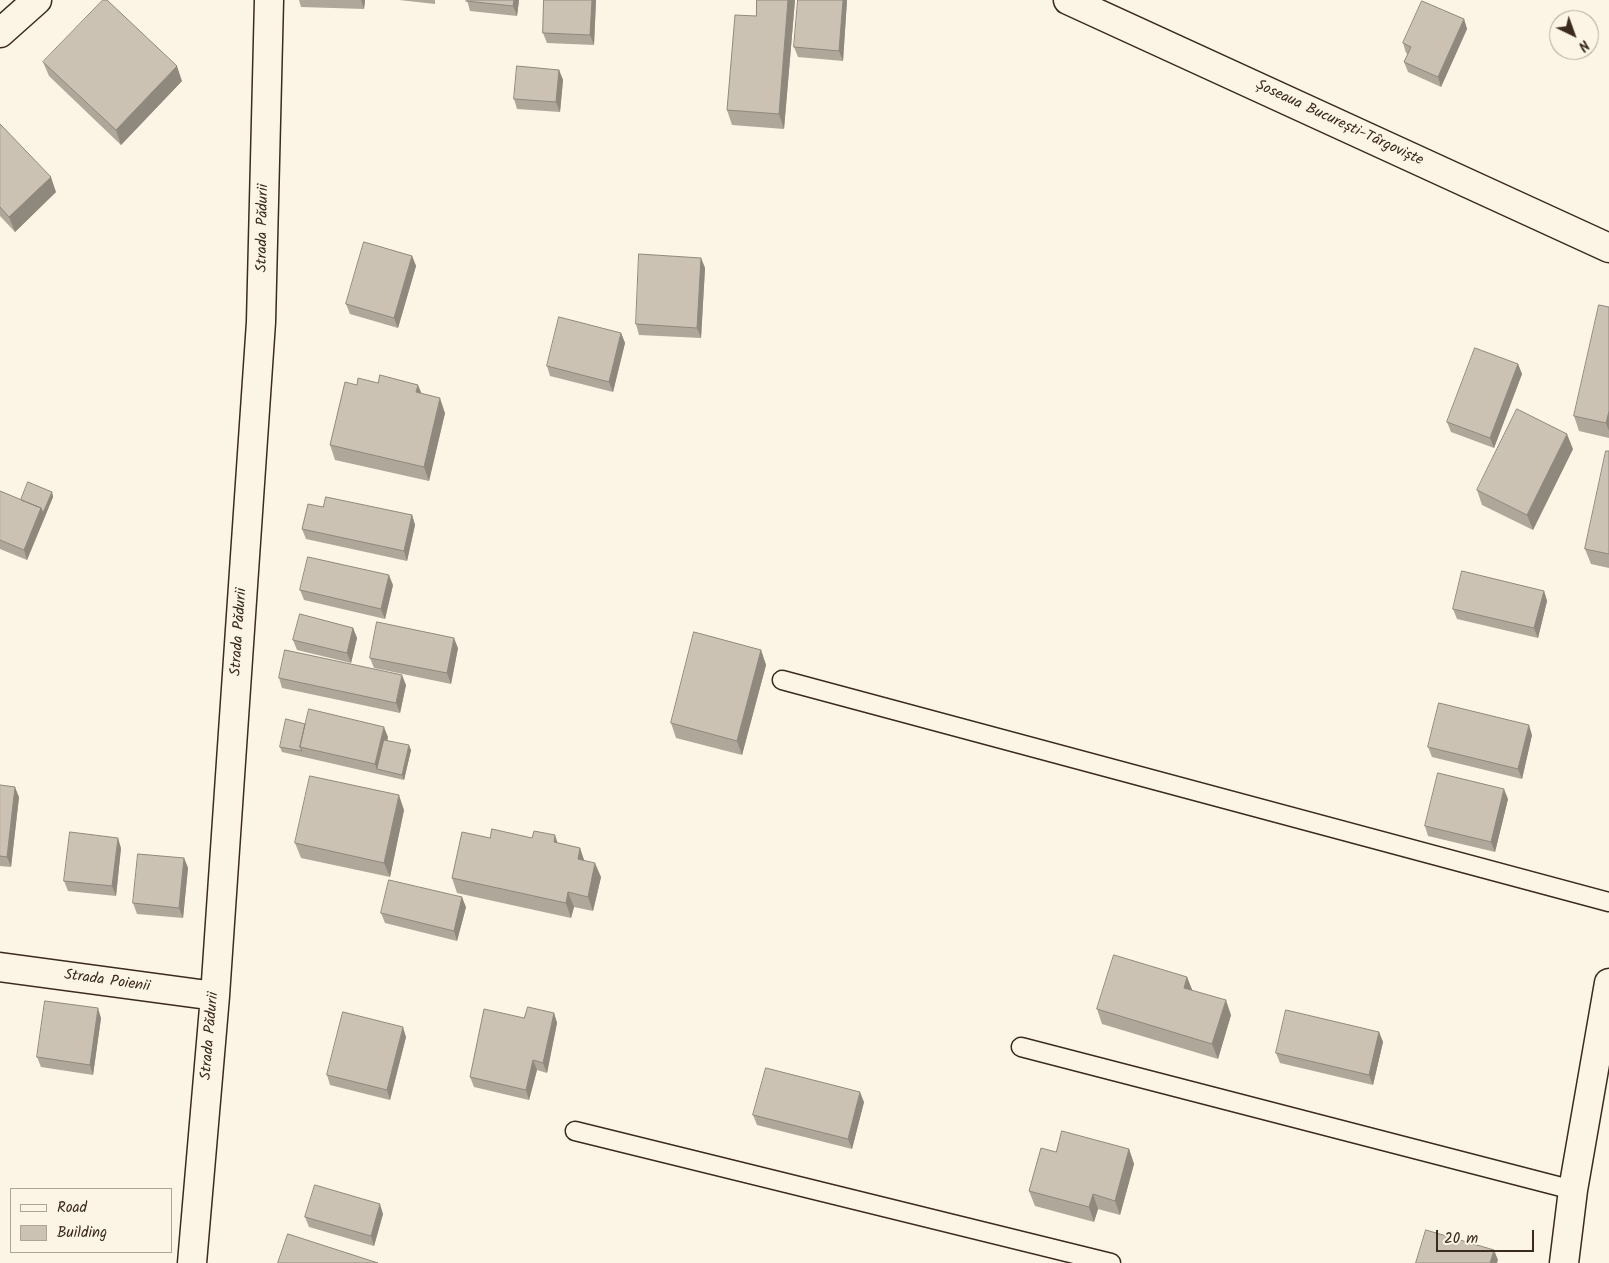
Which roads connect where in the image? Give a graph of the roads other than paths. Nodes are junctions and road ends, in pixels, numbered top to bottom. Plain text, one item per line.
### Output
1 (37, 0) edge
2 (269, 0) edge
3 (1068, 0) edge
4 (0, 33) edge
5 (1609, 248) edge
6 (782, 680) dead end
7 (1609, 902) edge
8 (0, 967) edge
9 (1609, 983) edge
10 (215, 996) junction
11 (1021, 1047) dead end
12 (575, 1131) dead end
13 (1573, 1190) junction
14 (192, 1263) edge
15 (1110, 1263) edge
16 (1564, 1263) edge

1 - 4 street
2 - 10 street, Strada Pădurii
3 - 5 street, Șoseaua București-Târgoviște
6 - 7 lane
8 - 10 street, Strada Poienii
9 - 13 street
10 - 14 street, Strada Pădurii
11 - 13 lane
12 - 15 lane
13 - 16 street

